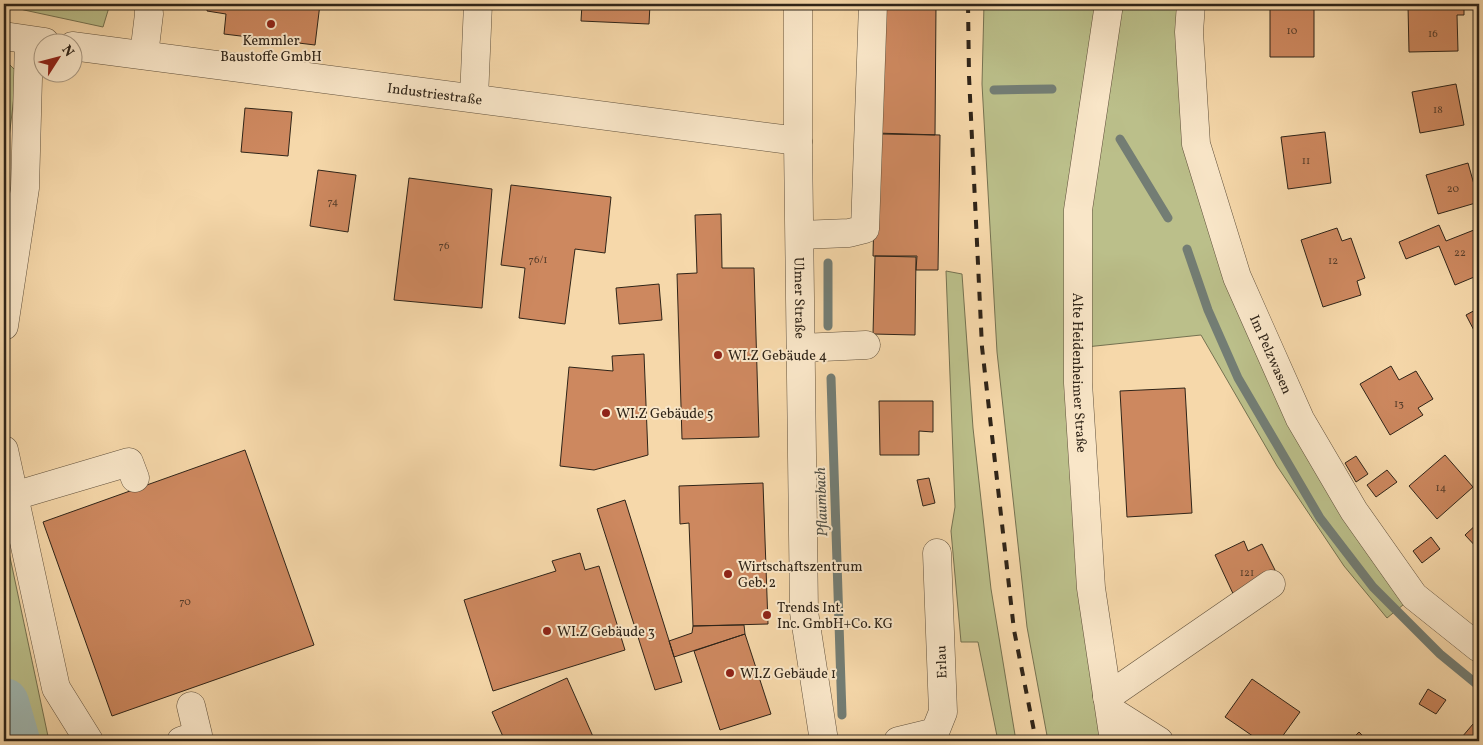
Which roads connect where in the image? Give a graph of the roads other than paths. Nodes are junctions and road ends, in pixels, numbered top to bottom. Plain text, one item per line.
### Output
1 (148, 4) edge
2 (478, 4) edge
3 (798, 4) edge
4 (873, 4) edge
5 (1109, 4) edge
6 (1190, 4) edge
7 (23, 39) edge
8 (82, 47) edge
9 (144, 55) junction
10 (474, 98) junction
11 (798, 141) junction
12 (800, 235) junction
13 (4, 326) edge
14 (866, 346) dead end
15 (801, 348) junction
16 (4, 450) edge
17 (135, 478) dead end
18 (14, 496) junction
19 (937, 553) dead end
20 (1271, 584) dead end
21 (1479, 648) edge
22 (1108, 703) junction
23 (191, 706) dead end
24 (936, 736) edge
25 (89, 741) edge
26 (181, 741) edge
27 (824, 741) edge
28 (898, 741) edge
29 (1114, 741) edge
30 (1159, 741) edge

1 - 9 street
2 - 10 street
3 - 11 street, Ulmer Straße
4 - 12 street
5 - 22 street, Alte Heidenheimer Straße
6 - 21 street, Im Pelzwasen
7 - 13 street
8 - 9 street, Industriestraße
9 - 10 street, Industriestraße
10 - 11 street, Industriestraße
11 - 12 street, Ulmer Straße
12 - 15 street, Ulmer Straße
14 - 15 street
15 - 27 street, Ulmer Straße
16 - 18 street
17 - 18 street
18 - 25 street
19 - 24 street, Erlau
20 - 22 street
22 - 29 street, Alte Heidenheimer Straße
22 - 30 street
23 - 26 street
24 - 28 street, Erlau

